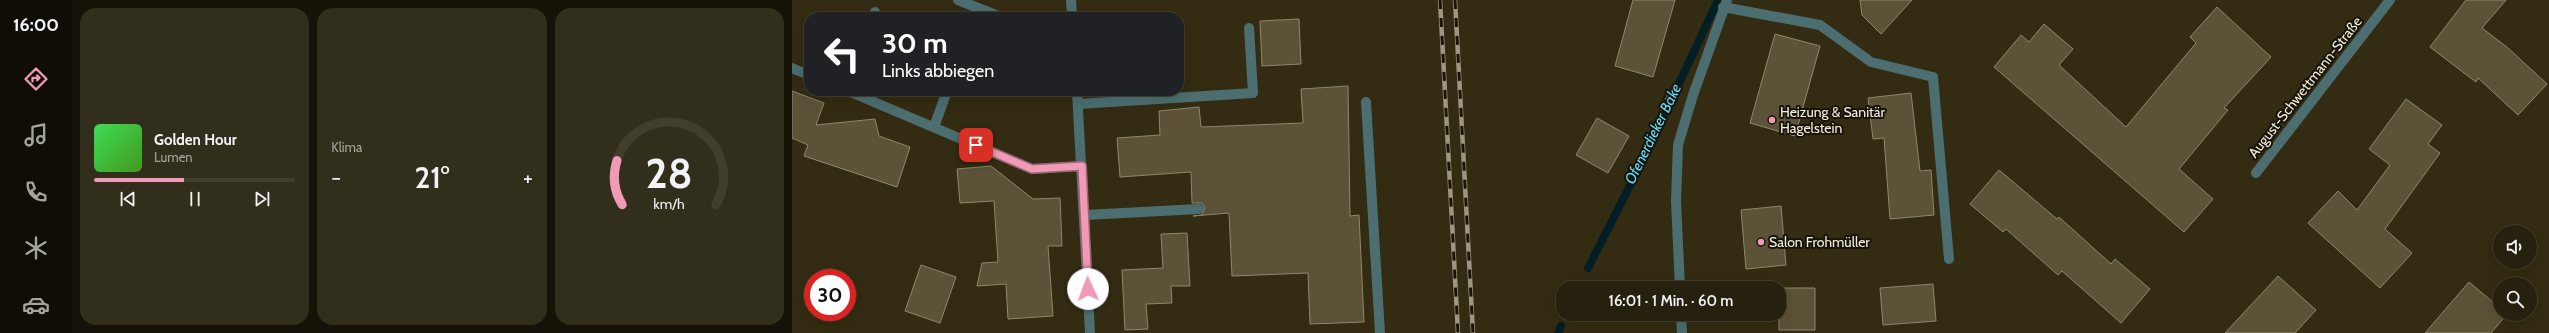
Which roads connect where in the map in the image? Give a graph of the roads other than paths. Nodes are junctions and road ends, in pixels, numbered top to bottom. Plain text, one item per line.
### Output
1 (958, 0) edge
2 (1071, 0) edge
3 (2390, 0) edge
4 (1725, 4) edge
5 (988, 12) edge
6 (1072, 12) edge
7 (1249, 28) dead end
8 (792, 68) edge
9 (804, 73) edge
10 (860, 96) edge
11 (945, 96) edge
12 (1077, 96) edge
13 (1366, 102) dead end
14 (1078, 104) junction
15 (934, 127) junction
16 (1082, 166) junction
17 (2256, 173) dead end
18 (1200, 210) dead end
19 (1085, 215) junction
20 (1949, 259) dead end
21 (1680, 281) edge
22 (1681, 321) edge
23 (1090, 333) edge
24 (1380, 333) edge
25 (1682, 333) edge

1 - 5 street
2 - 6 street
3 - 17 street, August-Schwettmann-Straße
4 - 20 street
4 - 21 street
7 - 14 street
8 - 9 street
10 - 15 street
11 - 15 street
12 - 14 street
13 - 24 street
14 - 16 street
15 - 16 street
16 - 19 street
18 - 19 street
19 - 23 street
22 - 25 street

